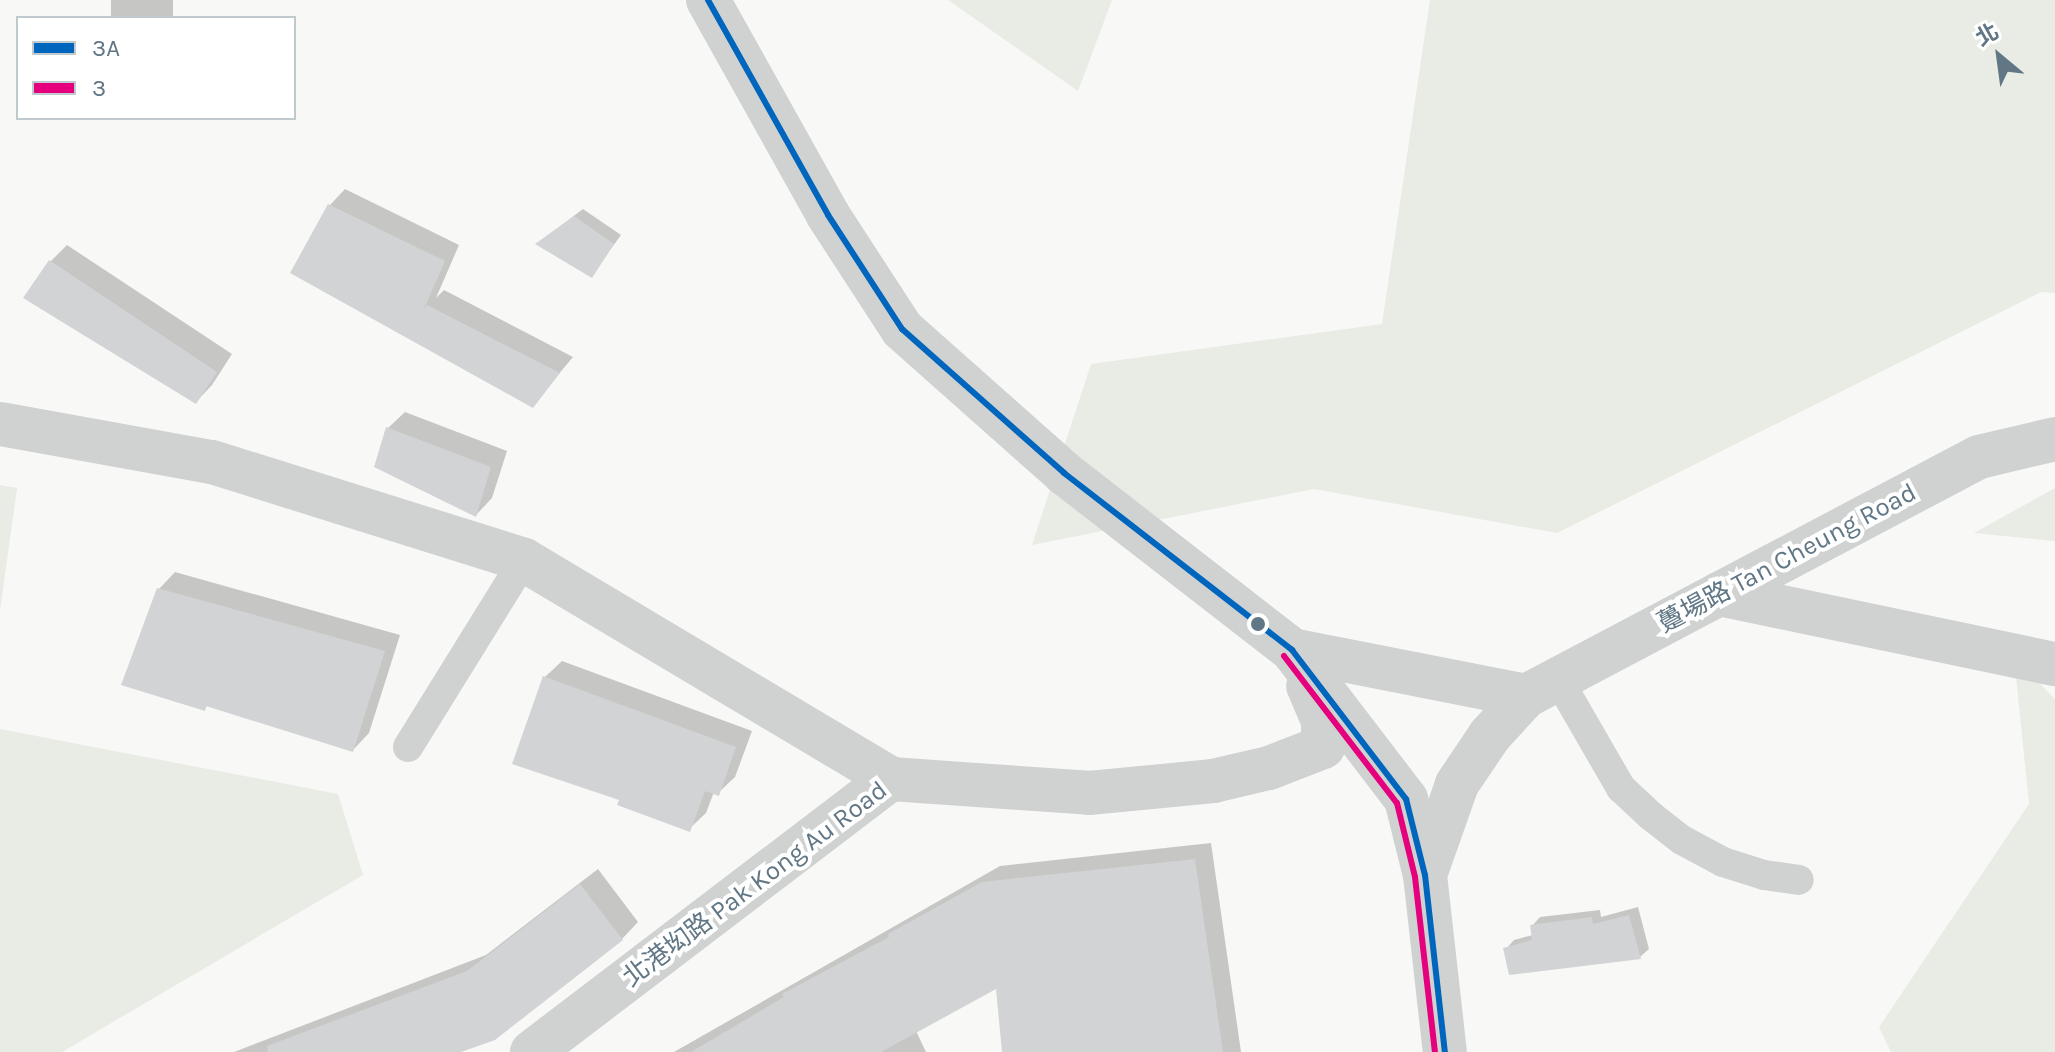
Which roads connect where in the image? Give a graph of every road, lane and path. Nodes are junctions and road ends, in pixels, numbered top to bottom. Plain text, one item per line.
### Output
1 (708, 0) edge
2 (0, 424) edge
3 (2055, 439) edge
4 (524, 560) junction
5 (1719, 594) junction
6 (1292, 650) junction
7 (2055, 664) edge
8 (1542, 687) junction
9 (408, 747) dead end
10 (891, 779) junction
11 (1425, 875) junction
12 (1799, 880) dead end
13 (532, 1052) edge
14 (1445, 1052) edge

1 - 6 street
2 - 4 street
3 - 5 street, 躉場路 Tan Cheung Road
4 - 9 lane
4 - 10 street
5 - 7 street
5 - 8 street, 躉場路 Tan Cheung Road
6 - 8 street
6 - 10 street, 北港㘭路 Pak Kong Au Road
6 - 11 street
8 - 11 street, 躉場路 Tan Cheung Road
8 - 12 lane
10 - 13 street, 北港㘭路 Pak Kong Au Road
11 - 14 street

